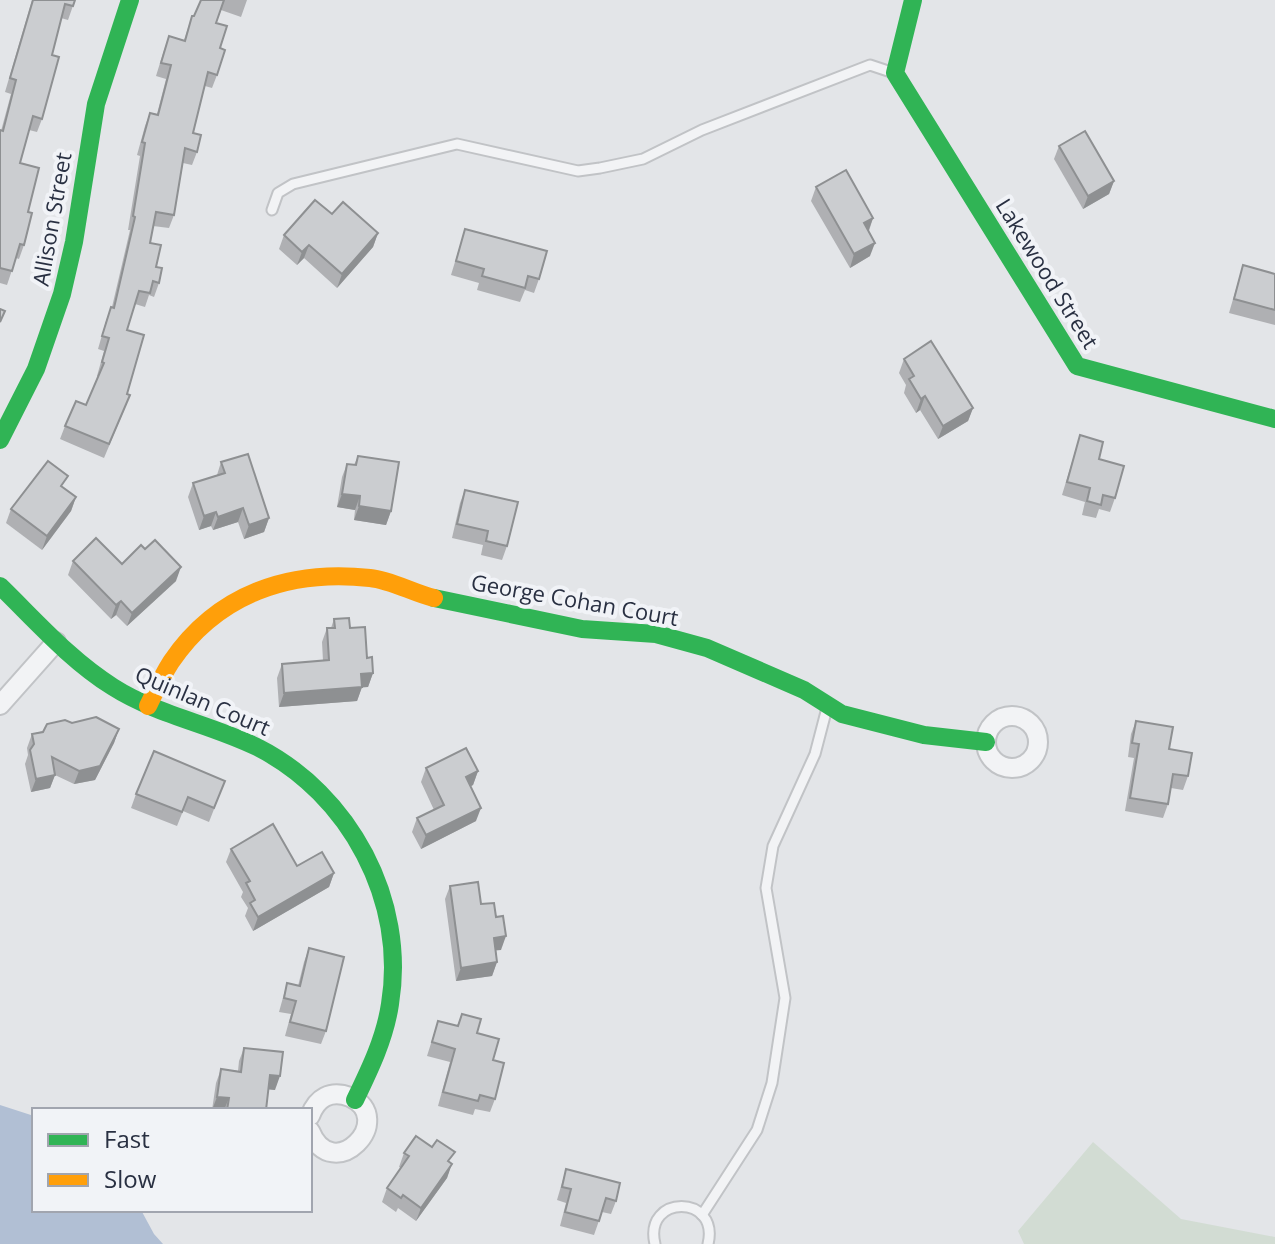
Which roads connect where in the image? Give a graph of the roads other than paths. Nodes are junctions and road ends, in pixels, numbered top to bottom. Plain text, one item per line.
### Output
1 (130, 0) edge
2 (913, 0) edge
3 (895, 73) junction
4 (272, 210) dead end
5 (1275, 419) edge
6 (0, 440) edge
7 (0, 586) edge
8 (56, 642) junction
9 (0, 705) edge
10 (828, 705) junction
11 (148, 706) junction
12 (986, 742) dead end
13 (355, 1100) junction
14 (312, 1112) edge
15 (312, 1134) edge
16 (702, 1215) junction
17 (655, 1244) edge
18 (708, 1244) edge

1 - 6 street, Allison Street
2 - 3 street
3 - 4 lane
3 - 5 street, Lakewood Street
7 - 8 street, Quinlan Court
8 - 9 street
8 - 11 street, Quinlan Court
10 - 11 street, George Cohan Court
10 - 12 street, George Cohan Court
10 - 16 lane
11 - 13 street, Quinlan Court
13 - 14 street
13 - 15 street
16 - 17 lane
16 - 18 lane

